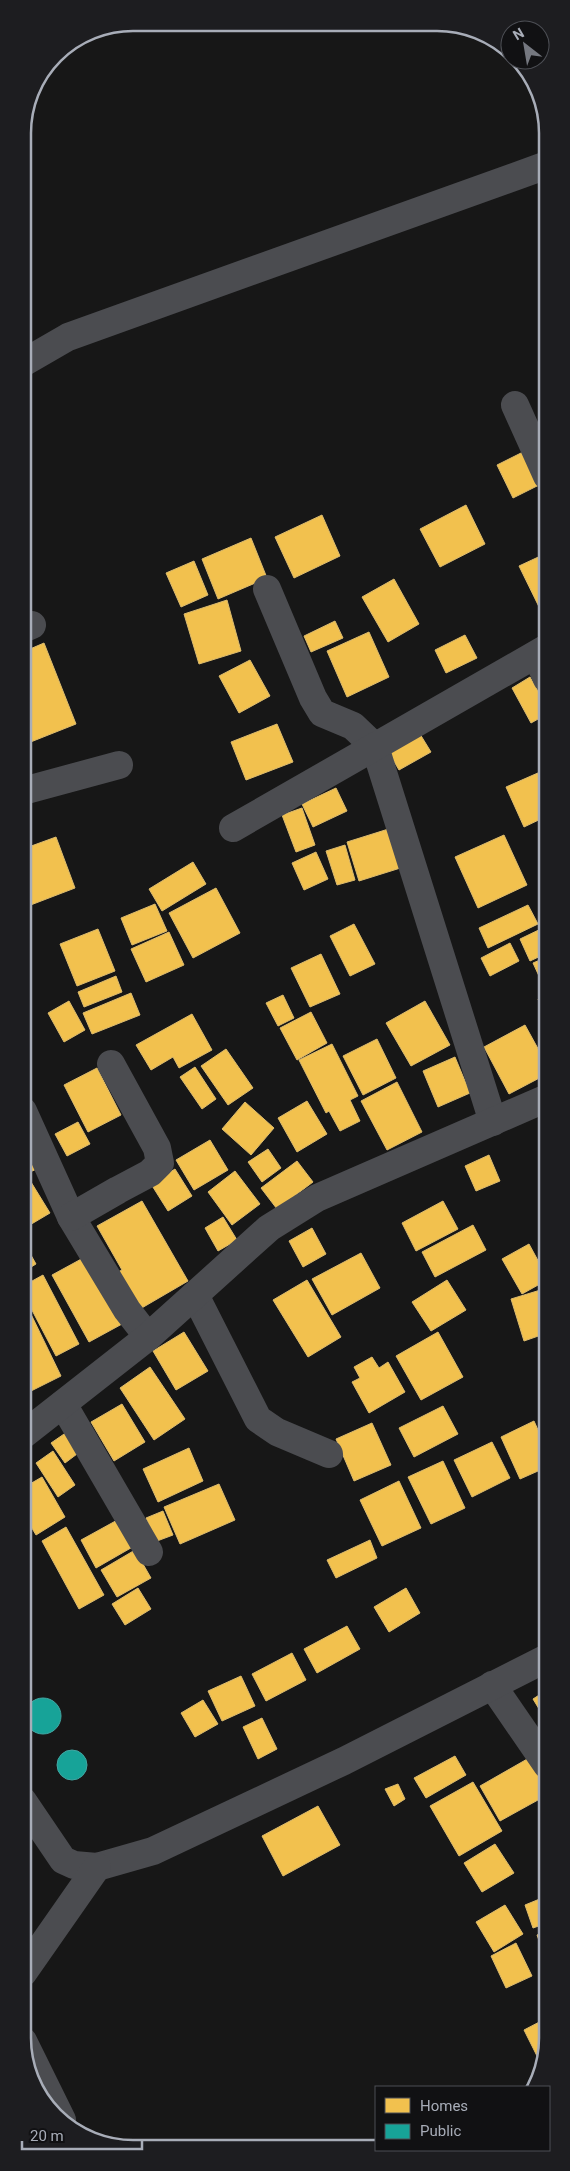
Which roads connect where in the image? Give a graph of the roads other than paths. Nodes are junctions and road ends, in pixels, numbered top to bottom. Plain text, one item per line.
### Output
1 (539, 168) edge
2 (31, 356) edge
3 (515, 405) dead end
4 (539, 458) edge
5 (267, 589) dead end
6 (539, 653) edge
7 (375, 748) junction
8 (119, 765) dead end
9 (31, 789) edge
10 (233, 828) dead end
11 (111, 1064) dead end
12 (539, 1102) edge
13 (493, 1122) junction
14 (31, 1129) edge
15 (71, 1217) junction
16 (195, 1295) junction
17 (148, 1337) junction
18 (63, 1404) junction
19 (31, 1430) edge
20 (328, 1454) dead end
21 (149, 1552) dead end
22 (539, 1662) edge
23 (492, 1686) junction
24 (539, 1753) edge
25 (31, 1813) edge
26 (97, 1867) junction
27 (31, 1963) edge
28 (34, 2063) edge
29 (53, 2101) edge

1 - 2 street
3 - 4 street
5 - 7 street
6 - 7 street
7 - 10 street
7 - 13 street
8 - 9 street
11 - 15 street
12 - 13 street
13 - 16 street
14 - 15 street
15 - 17 street
16 - 17 street
16 - 20 street
17 - 18 street
18 - 19 street
18 - 21 street
22 - 23 street
23 - 24 street
23 - 26 street
25 - 26 street
26 - 27 street
28 - 29 street

